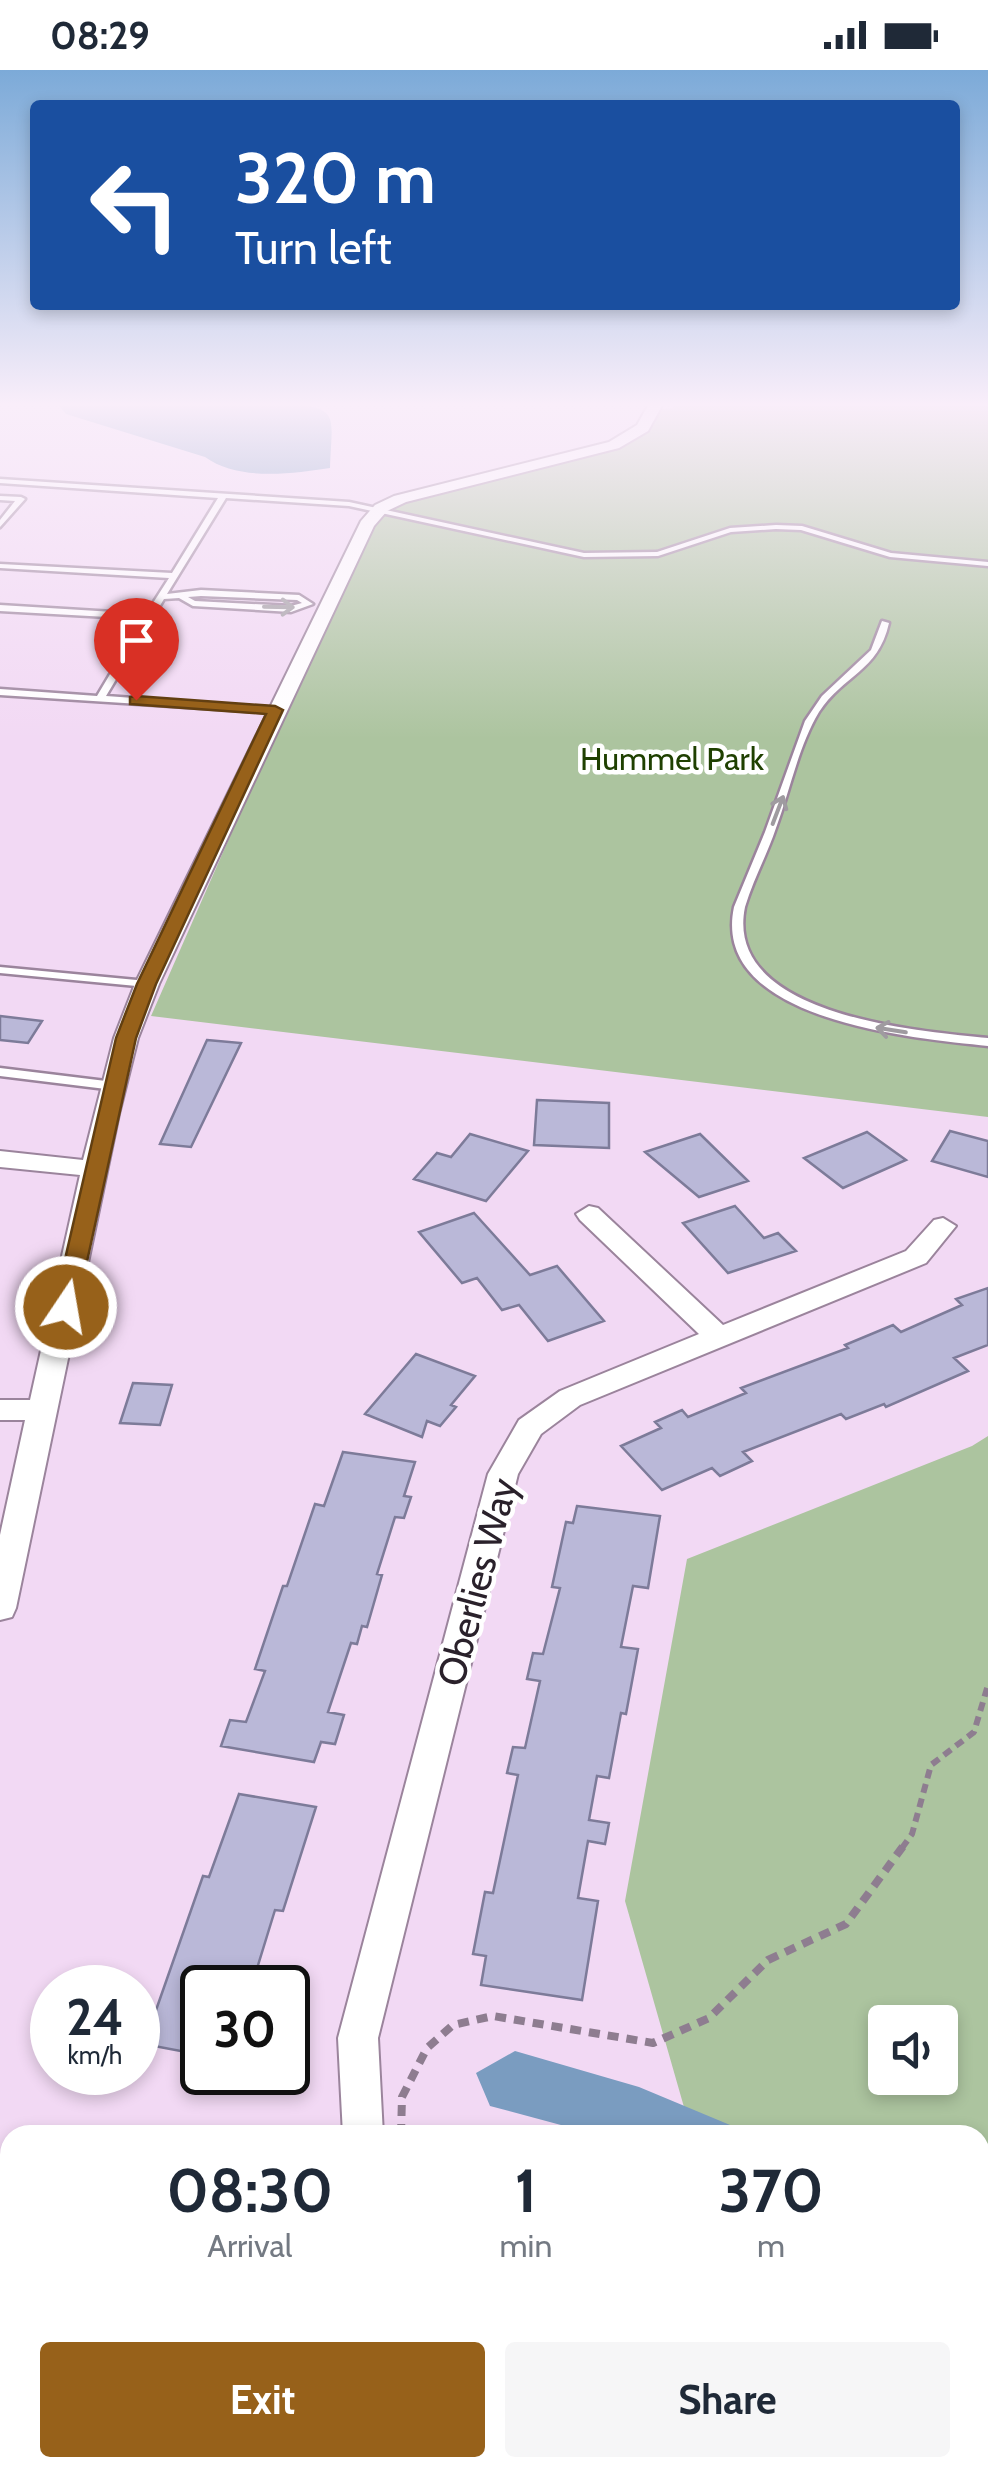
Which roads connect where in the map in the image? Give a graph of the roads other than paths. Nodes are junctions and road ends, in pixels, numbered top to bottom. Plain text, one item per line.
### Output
1 (212, 514) edge
2 (375, 514) edge
3 (398, 514) edge
4 (988, 564) edge
5 (0, 566) edge
6 (174, 576) junction
7 (162, 597) junction
8 (318, 605) junction
9 (0, 608) edge
10 (150, 617) junction
11 (884, 625) dead end
12 (0, 692) edge
13 (100, 698) junction
14 (275, 710) junction
15 (0, 970) edge
16 (147, 984) junction
17 (988, 1042) edge
18 (0, 1072) edge
19 (114, 1086) junction
20 (0, 1159) edge
21 (95, 1169) junction
22 (589, 1214) dead end
23 (943, 1226) dead end
24 (721, 1339) junction
25 (0, 1410) edge
26 (44, 1410) junction
27 (0, 1608) edge
28 (362, 2125) edge

1 - 6 lane
2 - 8 street
3 - 4 lane
5 - 6 lane
6 - 7 lane
7 - 8 lane
7 - 10 lane
8 - 14 street
9 - 10 lane
10 - 13 lane
17 -> 11 lane
12 - 13 lane
13 - 14 lane
14 - 16 street
15 - 16 lane
16 - 19 street
18 - 19 lane
19 - 21 street
20 - 21 street
21 - 26 street
22 - 24 street
23 - 24 street, Oberlies Way
24 - 28 street, Oberlies Way
25 - 26 street
26 - 27 street

